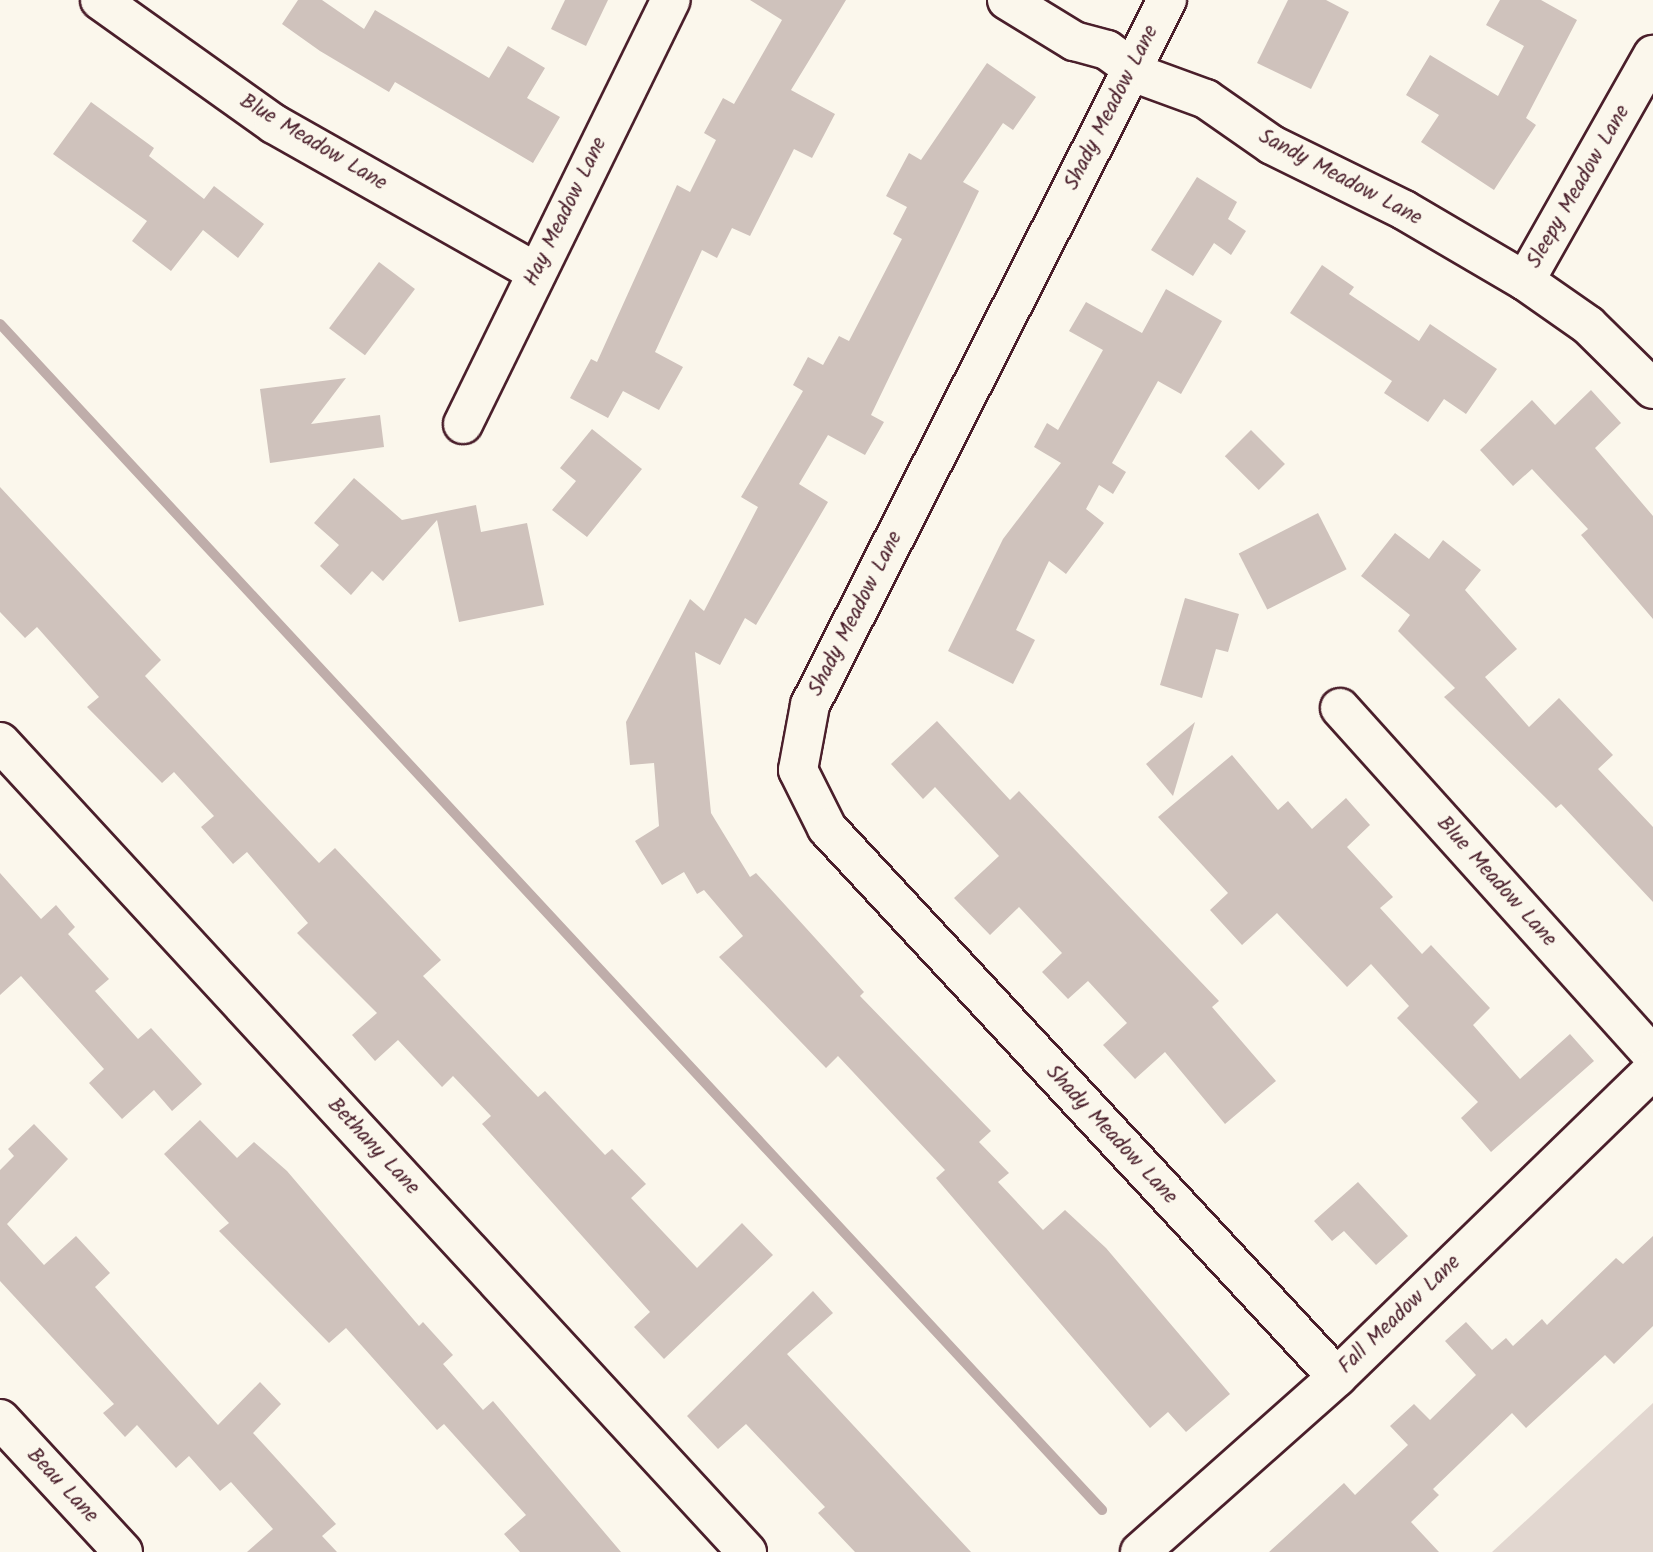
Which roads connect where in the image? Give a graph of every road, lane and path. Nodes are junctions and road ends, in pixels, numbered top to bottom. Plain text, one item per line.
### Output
1 (100, 0) edge
2 (671, 0) edge
3 (1007, 0) edge
4 (1167, 0) edge
5 (1653, 55) edge
6 (1132, 67) junction
7 (536, 272) junction
8 (1525, 281) junction
9 (1653, 389) edge
10 (463, 424) dead end
11 (1340, 708) dead end
12 (0, 742) edge
13 (1653, 1056) edge
14 (1653, 1070) edge
15 (1337, 1377) junction
16 (0, 1419) edge
17 (123, 1552) edge
18 (747, 1552) edge
19 (1140, 1552) edge

1 - 7 street, Blue Meadow Lane
2 - 7 street, Hay Meadow Lane
3 - 6 street, Sandy Meadow Lane
4 - 6 street, Shady Meadow Lane
5 - 8 street, Sleepy Meadow Lane
6 - 8 street, Sandy Meadow Lane
6 - 15 street, Shady Meadow Lane
7 - 10 street, Hay Meadow Lane
8 - 9 street, Sandy Meadow Lane
11 - 13 street, Blue Meadow Lane
12 - 18 street, Bethany Lane
14 - 15 street, Fall Meadow Lane
15 - 19 street, Fall Meadow Lane
16 - 17 street, Beau Lane

